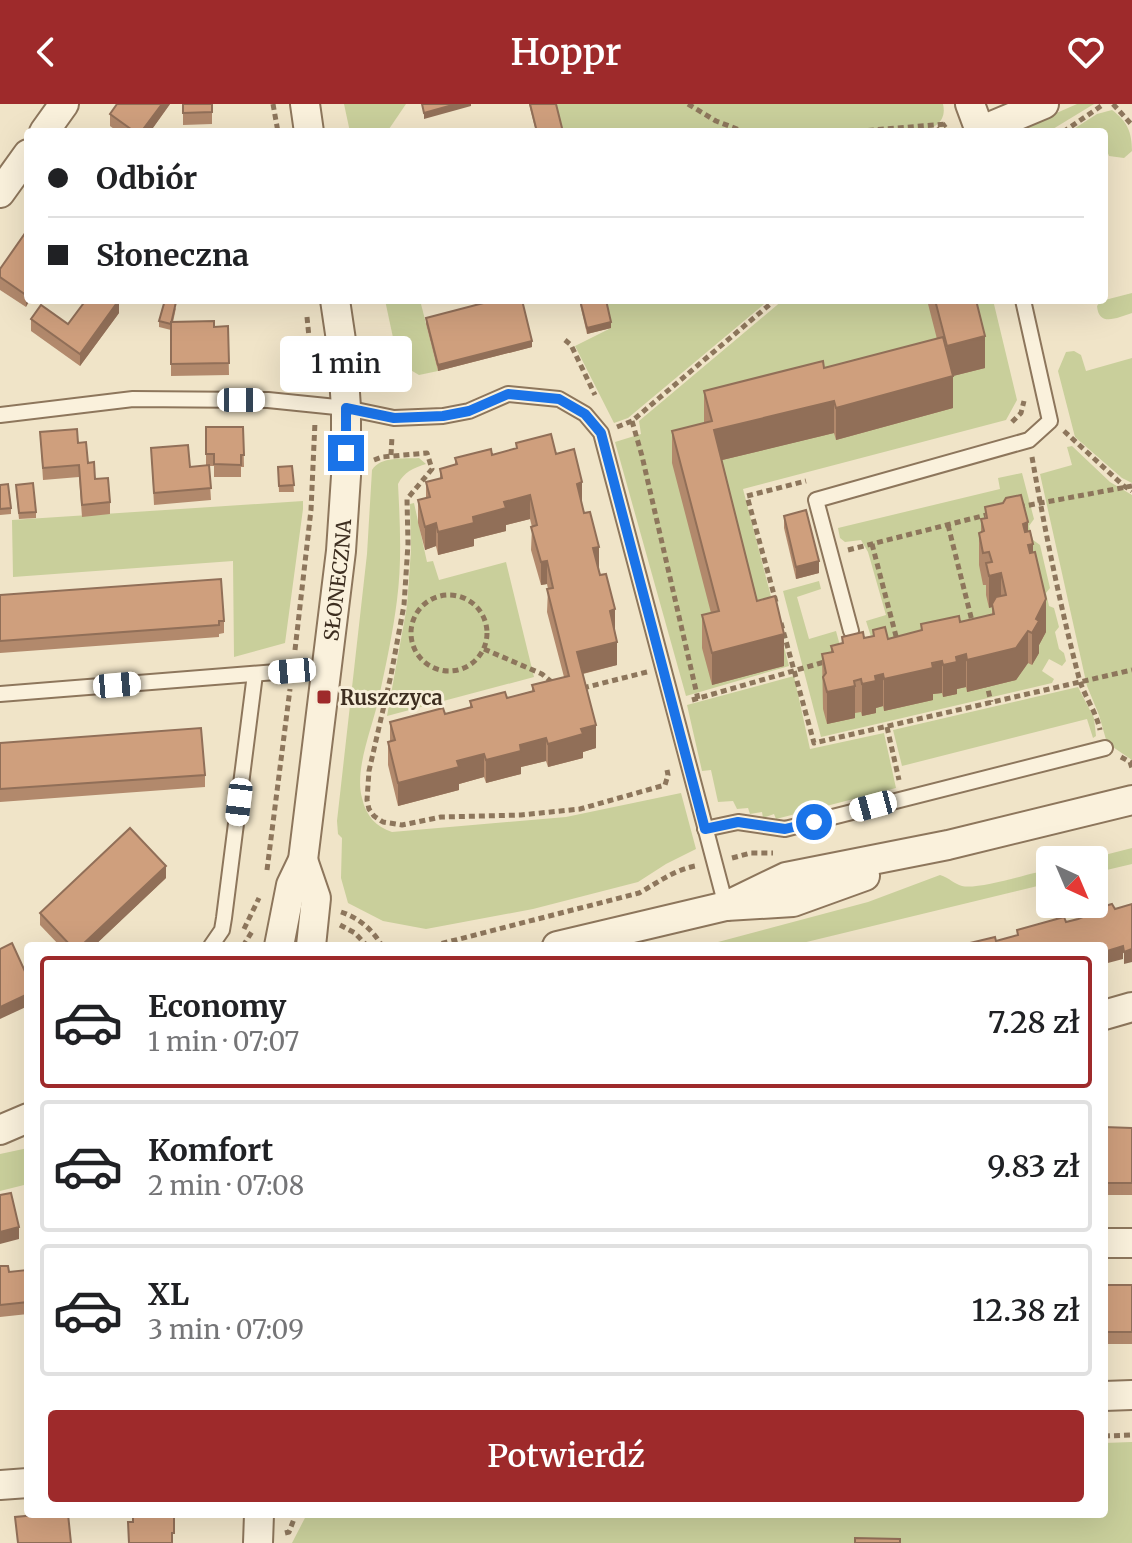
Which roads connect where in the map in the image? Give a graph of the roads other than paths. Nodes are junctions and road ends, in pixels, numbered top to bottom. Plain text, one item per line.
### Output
1 (64, 104) edge
2 (305, 104) edge
3 (970, 104) edge
4 (1044, 104) edge
5 (47, 128) edge
6 (308, 128) edge
7 (979, 128) edge
8 (989, 128) edge
9 (24, 160) edge
10 (0, 193) edge
11 (336, 304) edge
12 (1024, 304) edge
13 (346, 408) junction
14 (0, 415) edge
15 (851, 631) edge
16 (327, 668) junction
17 (255, 674) junction
18 (0, 694) edge
19 (1105, 748) road end
20 (1132, 800) edge
21 (705, 829) junction
22 (303, 860) junction
23 (726, 906) junction
24 (214, 942) edge
25 (280, 942) edge
26 (311, 942) edge
27 (574, 942) edge
28 (1132, 1007) edge
29 (1108, 1014) edge
30 (24, 1120) edge
31 (0, 1130) edge
32 (1108, 1243) edge
33 (1132, 1243) edge
34 (1132, 1395) edge
35 (1108, 1396) edge
36 (24, 1483) edge
37 (0, 1485) edge
38 (259, 1518) edge
39 (258, 1543) edge

1 - 5 street
2 - 6 street
3 - 7 street
4 - 8 street
9 - 10 street
11 - 13 street, SŁONECZNA
12 - 15 lane
13 - 14 lane
13 - 16 street, SŁONECZNA
13 - 21 lane
16 - 17 lane
16 - 22 street, SŁONECZNA
17 - 18 lane
17 - 24 lane
19 - 21 lane
20 - 23 street
21 - 23 lane
22 - 25 street, SŁONECZNA
22 - 26 street, SŁONECZNA
23 - 27 street
28 - 29 street
30 - 31 street
32 - 33 street
34 - 35 street
36 - 37 street
38 - 39 street

